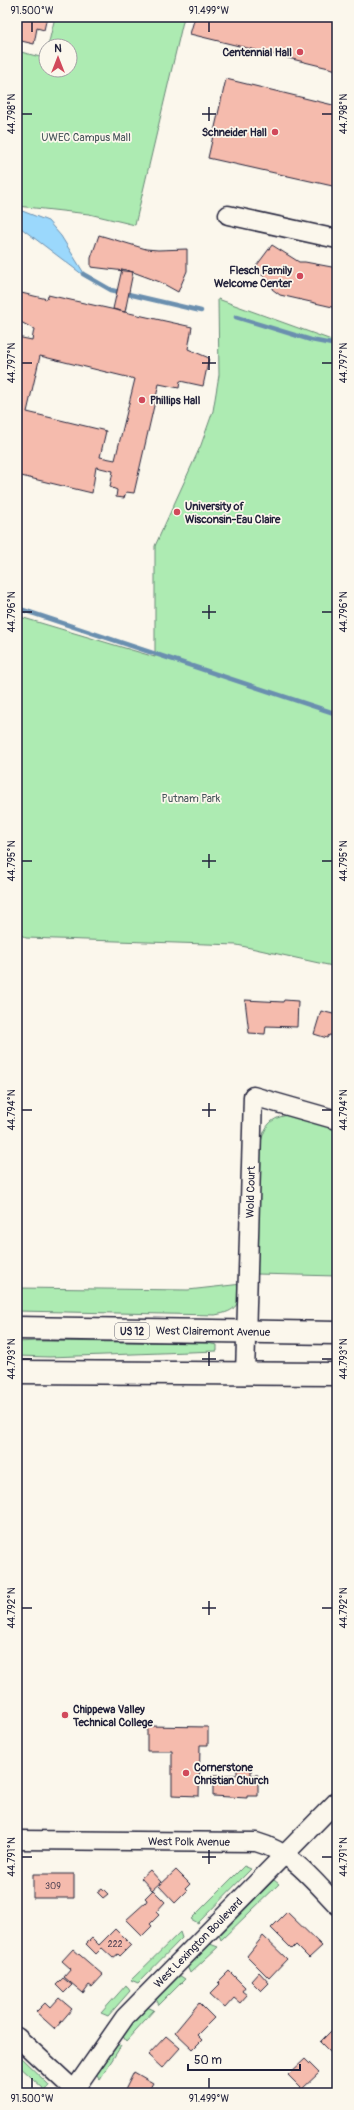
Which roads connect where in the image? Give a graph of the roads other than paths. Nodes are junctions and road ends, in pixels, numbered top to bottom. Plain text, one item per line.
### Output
1 (228, 215) dead end
2 (337, 239) edge
3 (337, 1120) edge
4 (17, 1328) edge
5 (246, 1333) junction
6 (337, 1333) edge
7 (17, 1372) edge
8 (337, 1374) edge
9 (245, 1375) junction
10 (337, 1801) edge
11 (17, 1840) edge
12 (286, 1854) junction
13 (337, 1905) edge
14 (17, 2037) edge
15 (73, 2091) edge

1 - 2 street
3 - 5 street, Wold Court
4 - 5 main road, West Clairemont Avenue / US 12
5 - 6 main road, West Clairemont Avenue / US 12
5 - 9 street, Wold Court
7 - 9 main road
8 - 9 main road
10 - 12 street, West Lexington Boulevard
11 - 12 street, West Polk Avenue
12 - 13 street, West Polk Avenue
12 - 15 street, West Lexington Boulevard
14 - 15 street

